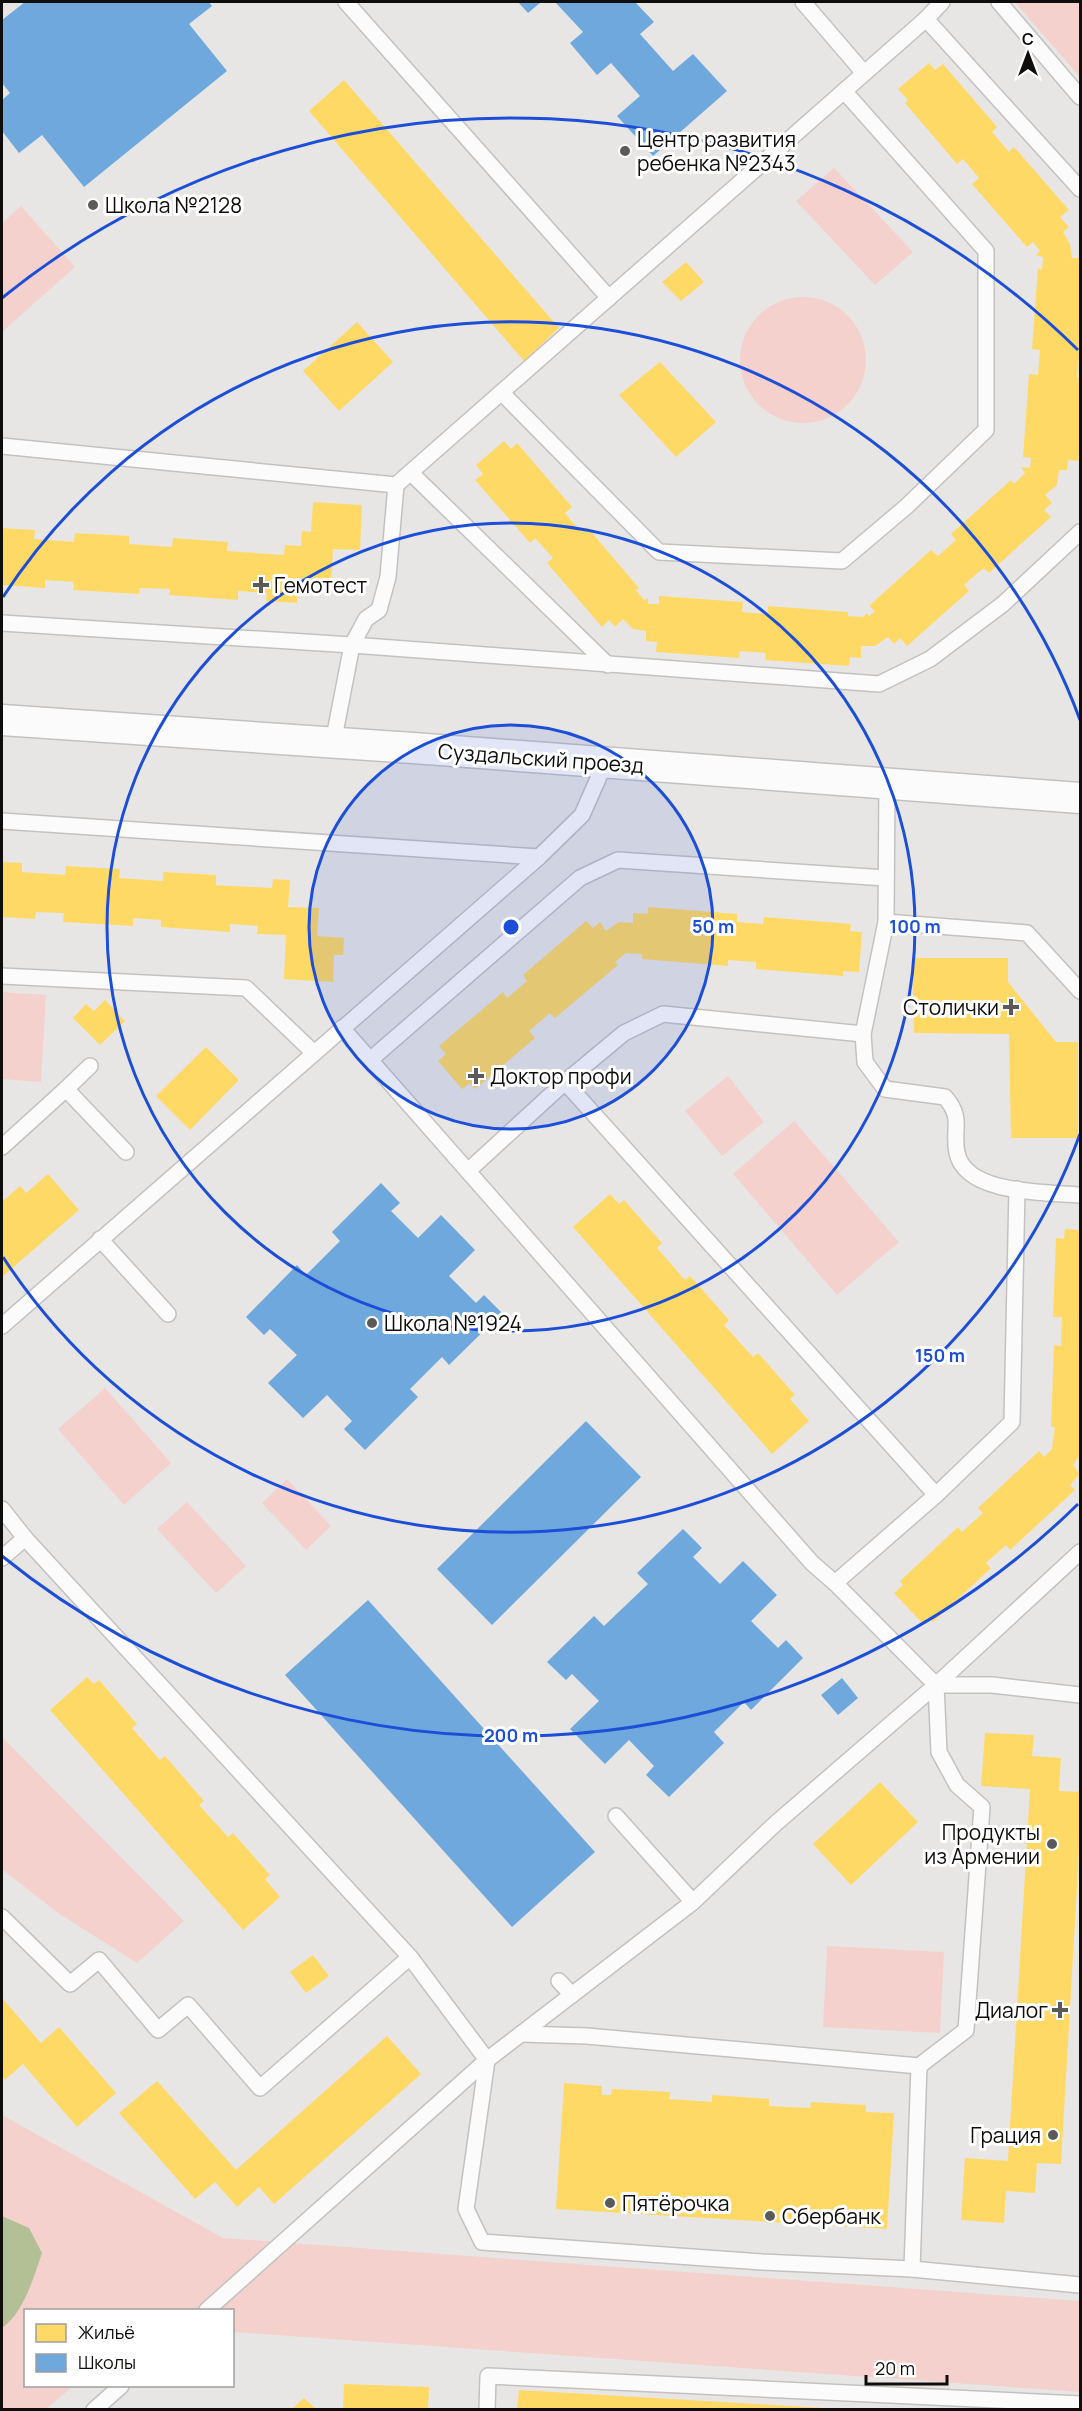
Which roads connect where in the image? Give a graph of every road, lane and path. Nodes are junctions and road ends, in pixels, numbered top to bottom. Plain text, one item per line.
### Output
1 (346, 2) edge
2 (803, 2) edge
3 (942, 2) edge
4 (999, 2) edge
5 (926, 19) junction
6 (864, 73) junction
7 (844, 91) junction
8 (1080, 97) edge
9 (1080, 189) edge
10 (609, 298) junction
11 (501, 393) junction
12 (2, 446) edge
13 (411, 473) junction
14 (396, 485) junction
15 (1080, 532) edge
16 (2, 623) edge
17 (352, 645) junction
18 (608, 665) junction
19 (2, 720) edge
20 (333, 743) junction
21 (605, 763) junction
22 (887, 783) junction
23 (1080, 798) edge
24 (2, 821) edge
25 (539, 857) junction
26 (886, 878) junction
27 (886, 922) junction
28 (2, 976) edge
29 (1080, 991) edge
30 (342, 1028) junction
31 (863, 1035) junction
32 (314, 1053) junction
33 (370, 1060) junction
34 (90, 1066) dead end
35 (565, 1082) junction
36 (66, 1089) junction
37 (2, 1147) edge
38 (126, 1152) dead end
39 (469, 1170) junction
40 (1017, 1189) junction
41 (1080, 1195) edge
42 (100, 1239) junction
43 (168, 1314) dead end
44 (2, 1326) edge
45 (936, 1495) junction
46 (2, 1509) edge
47 (25, 1538) junction
48 (1080, 1552) edge
49 (2, 1558) edge
50 (835, 1583) junction
51 (936, 1685) junction
52 (1080, 1695) edge
53 (616, 1816) dead end
54 (693, 1902) junction
55 (2, 1917) edge
56 (410, 1957) junction
57 (559, 1981) dead end
58 (572, 1995) junction
59 (521, 2034) junction
60 (487, 2060) junction
61 (919, 2066) junction
62 (912, 2269) junction
63 (1080, 2285) edge
64 (208, 2309) edge
65 (119, 2387) edge
66 (896, 2402) edge
67 (1080, 2404) edge
68 (94, 2409) edge
69 (487, 2409) edge

1 - 10 lane
2 - 6 lane
3 - 5 lane
4 - 8 lane
5 - 6 lane
5 - 9 lane
6 - 7 lane
7 - 10 lane
7 - 11 lane
10 - 11 lane
11 - 13 lane
12 - 14 lane
13 - 14 lane
13 - 18 lane
14 - 17 lane
15 - 18 lane
16 - 17 lane
17 - 18 lane
17 - 20 lane
19 - 20 street, Суздальский проезд
20 - 21 street, Суздальский проезд
21 - 22 street, Суздальский проезд
21 - 25 lane
22 - 23 street, Суздальский проезд
22 - 26 lane
24 - 25 lane
25 - 30 lane
26 - 27 lane
26 - 33 lane
27 - 29 lane
27 - 31 lane
28 - 32 lane
30 - 32 lane
30 - 33 lane
31 - 35 lane
31 - 40 lane
32 - 42 lane
33 - 39 lane
34 - 36 lane
35 - 39 lane
35 - 45 lane
36 - 37 lane
36 - 38 lane
39 - 50 lane
40 - 41 lane
40 - 45 lane
42 - 43 lane
42 - 44 lane
45 - 50 lane
46 - 47 lane
47 - 49 lane
47 - 56 lane
48 - 51 lane
50 - 51 lane
51 - 52 lane
51 - 54 lane
51 - 61 lane
53 - 54 lane
54 - 58 lane
55 - 56 lane
56 - 60 lane
57 - 58 lane
58 - 59 lane
59 - 60 lane
59 - 61 lane
60 - 62 lane
60 - 64 lane
61 - 62 lane
62 - 63 lane
65 - 68 lane
66 - 67 lane
66 - 69 lane

